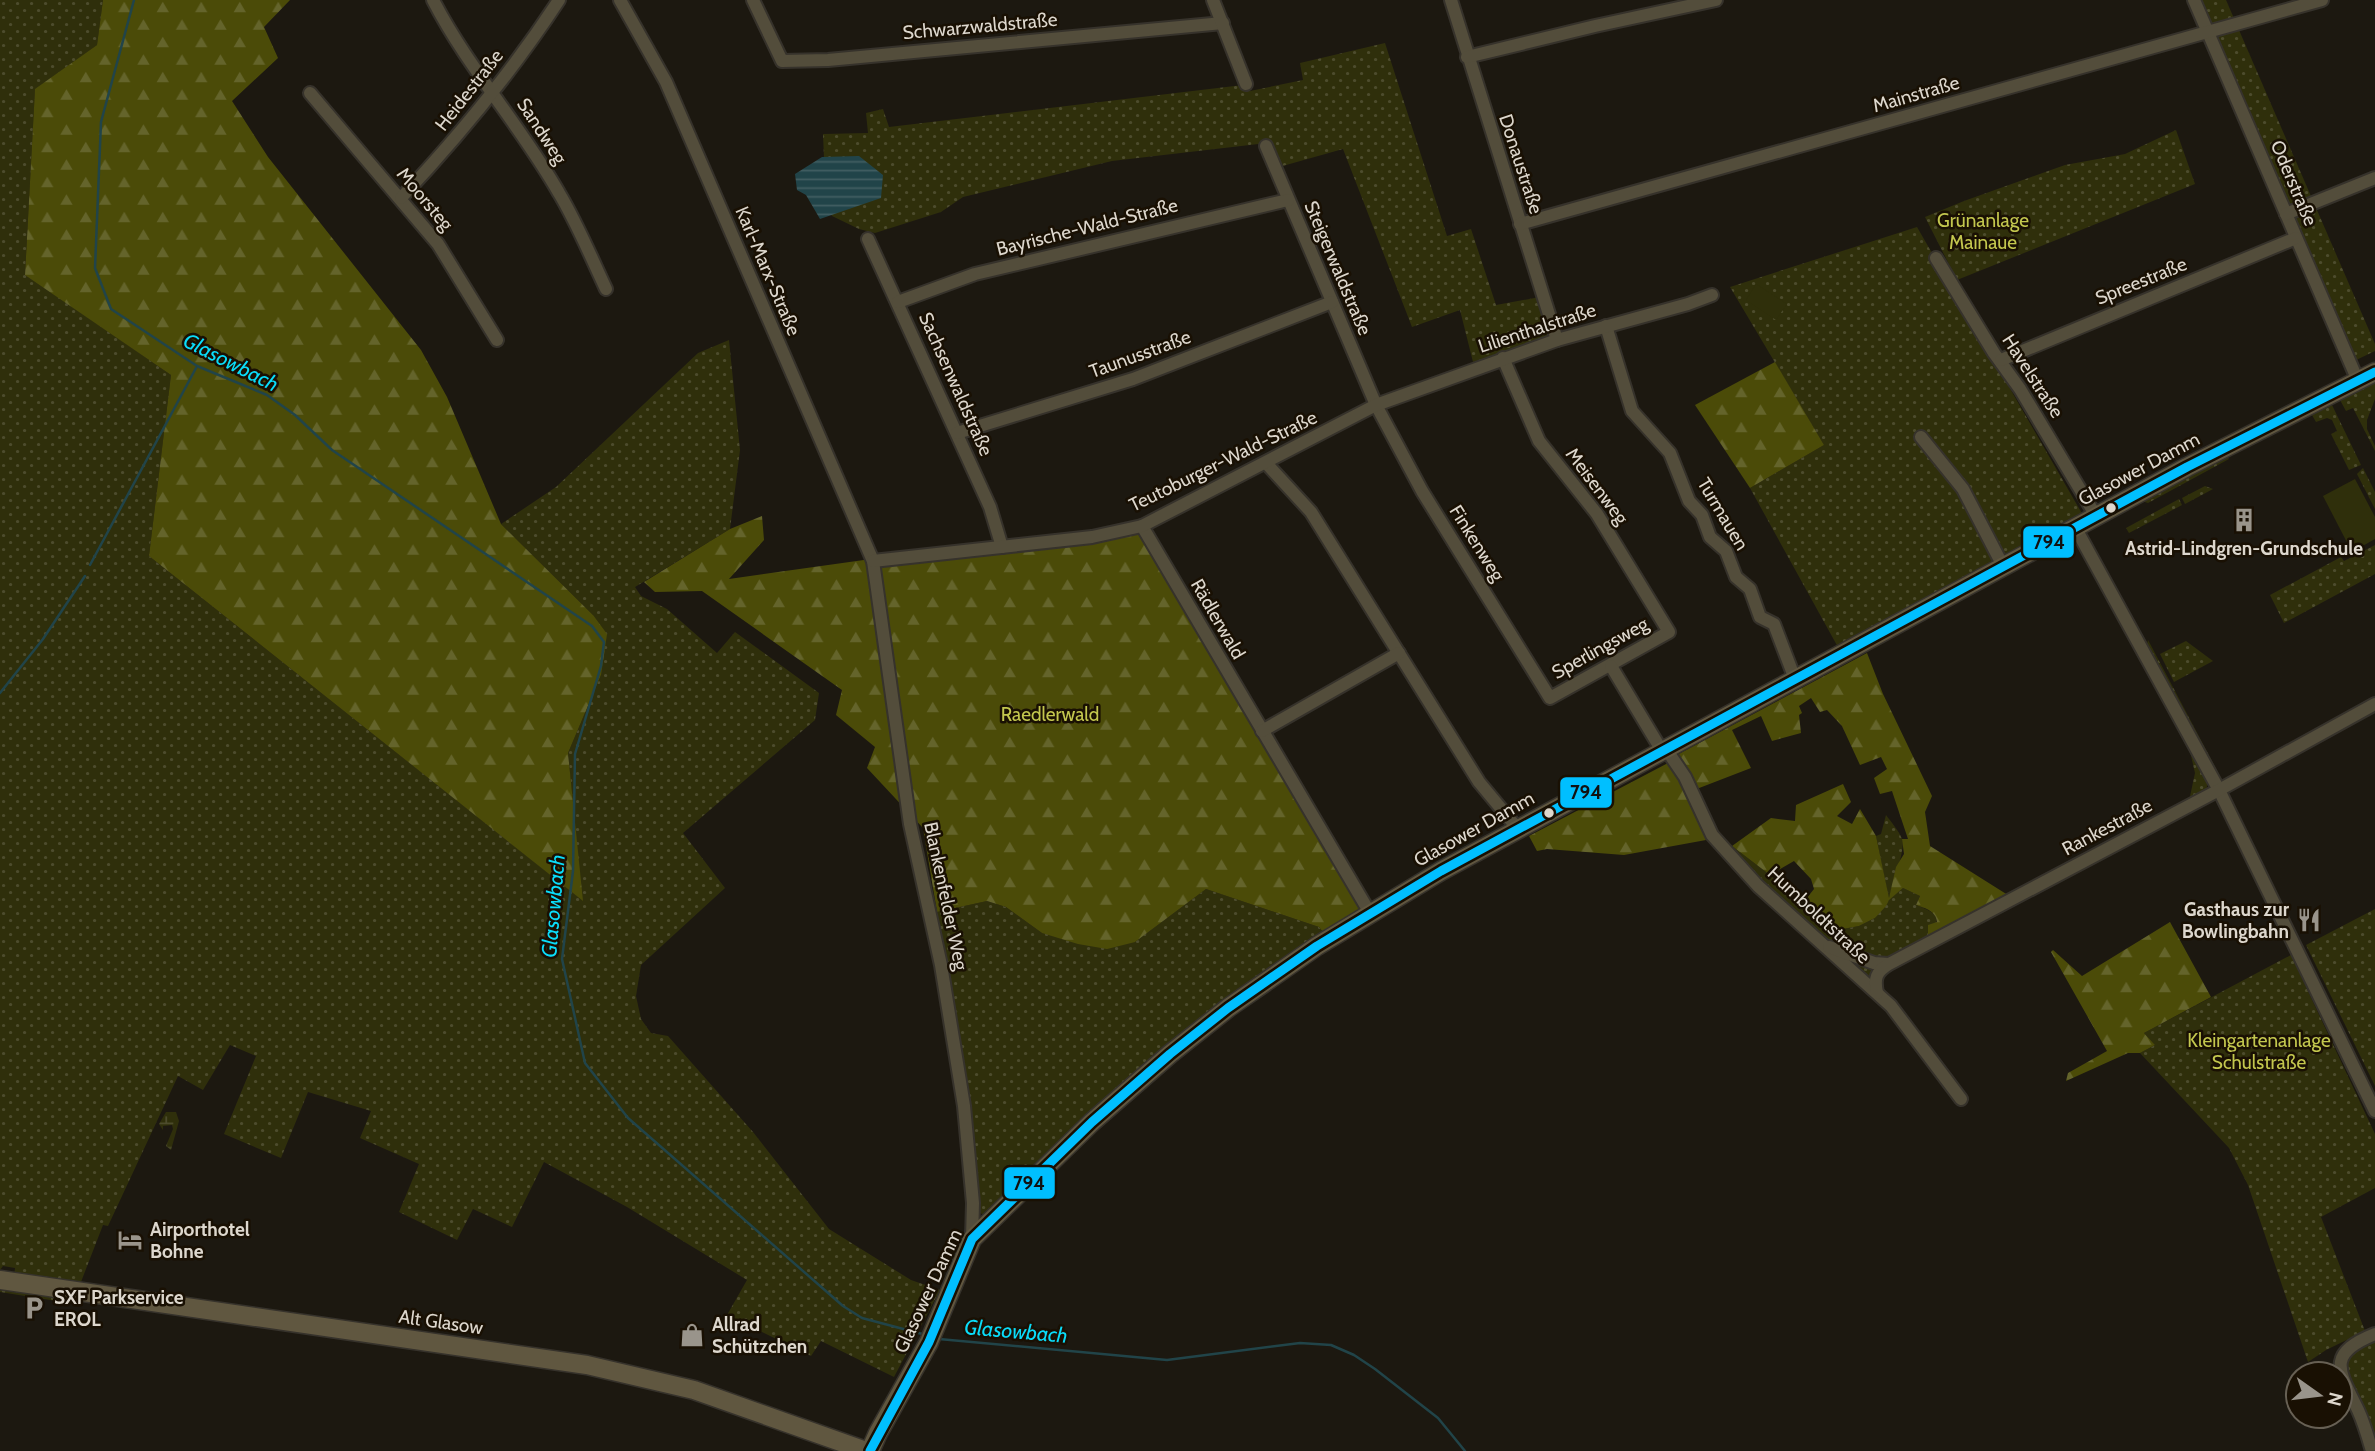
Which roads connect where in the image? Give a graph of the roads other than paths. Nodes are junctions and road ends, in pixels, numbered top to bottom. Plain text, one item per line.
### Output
1 (433, 0) edge
2 (559, 0) edge
3 (620, 0) edge
4 (753, 0) edge
5 (1213, 0) edge
6 (1451, 0) edge
7 (1716, 0) edge
8 (2194, 0) edge
9 (2322, 0) edge
10 (1223, 23) junction
11 (2208, 33) junction
12 (1467, 57) junction
13 (1246, 84) dead end
14 (310, 93) dead end
15 (494, 93) junction
16 (1266, 146) dead end
17 (2375, 178) edge
18 (401, 198) junction
19 (1287, 200) junction
20 (2286, 214) junction
21 (1520, 224) junction
22 (2296, 238) junction
23 (868, 239) dead end
24 (1936, 258) dead end
25 (607, 289) dead end
26 (1712, 295) dead end
27 (898, 302) junction
28 (1332, 302) junction
29 (1606, 326) junction
30 (498, 340) dead end
31 (1557, 340) junction
32 (1503, 358) junction
33 (2001, 360) junction
34 (2375, 372) edge
35 (2358, 381) junction
36 (1376, 405) junction
37 (957, 433) junction
38 (1921, 437) dead end
39 (1266, 463) junction
40 (2096, 516) junction
41 (1142, 526) junction
42 (2076, 527) junction
43 (1002, 547) junction
44 (873, 561) junction
45 (2003, 566) junction
46 (1669, 632) joint
47 (1399, 653) junction
48 (1611, 666) junction
49 (1795, 679) junction
50 (1550, 698) joint
51 (2375, 704) edge
52 (1262, 731) junction
53 (1664, 750) junction
54 (2219, 790) junction
55 (1518, 829) junction
56 (1370, 913) junction
57 (1822, 945) junction
58 (1889, 964) junction
59 (1877, 993) junction
60 (1961, 1099) dead end
61 (2375, 1111) edge
62 (972, 1239) junction
63 (0, 1280) edge
64 (2375, 1334) edge
65 (868, 1451) edge
66 (2372, 1451) edge

1 - 15 street, Sandweg
2 - 15 street, Heidestraße
3 - 44 street, Karl-Marx-Straße
4 - 10 street, Schwarzwaldstraße
5 - 10 street
6 - 12 street, Donaustraße
7 - 12 street
8 - 11 street, Oderstraße
9 - 11 street, Mainstraße
10 - 13 street
11 - 20 street, Oderstraße
11 - 21 street, Mainstraße
12 - 21 street, Donaustraße
14 - 18 street, Moorsteg
15 - 18 street, Heidestraße
15 - 25 street, Sandweg
16 - 19 street, Steigerwaldstraße
17 - 20 street
18 - 30 street, Moorsteg
19 - 27 street, Bayrische-Wald-Straße
19 - 28 street, Steigerwaldstraße
20 - 22 street, Oderstraße
21 - 31 street, Donaustraße
22 - 33 street, Spreestraße
22 - 35 street, Oderstraße
23 - 27 street, Sachsenwaldstraße
24 - 33 street, Havelstraße
26 - 29 street, Lilienthalstraße
27 - 37 street, Sachsenwaldstraße
28 - 36 street, Steigerwaldstraße
28 - 37 street, Taunusstraße
29 - 31 street, Lilienthalstraße
29 - 49 street, Turmauen
31 - 32 street, Lilienthalstraße
32 - 36 street, Lilienthalstraße
32 - 46 street, Meisenweg
33 - 40 street, Havelstraße
34 - 35 street, Glasower Damm
35 - 40 street, Glasower Damm
36 - 39 street, Teutoburger-Wald-Straße
36 - 50 street, Finkenweg
37 - 43 street, Sachsenwaldstraße
38 - 45 street
39 - 41 street, Teutoburger-Wald-Straße
39 - 47 street
40 - 42 street, Glasower Damm
41 - 43 street, Teutoburger-Wald-Straße
41 - 52 street, Rädlerwald
42 - 45 street, Glasower Damm
42 - 54 street
43 - 44 street, Teutoburger-Wald-Straße
44 - 62 street, Blankenfelder Weg
45 - 49 street, Glasower Damm
46 - 48 street, Sperlingsweg
47 - 52 street
47 - 55 street
48 - 50 street, Sperlingsweg
48 - 53 street, Humboldtstraße
49 - 53 street, Glasower Damm
51 - 54 street, Rankestraße
52 - 56 street, Rädlerwald
53 - 55 street, Glasower Damm
53 - 57 street, Humboldtstraße
54 - 58 street, Rankestraße
54 - 61 street
55 - 56 street, Glasower Damm
56 - 62 street, Glasower Damm
57 - 58 street
57 - 59 street, Humboldtstraße
58 - 59 street
59 - 60 street, Humboldtstraße
62 - 65 street, Glasower Damm
63 - 65 street, Alt Glasow
64 - 66 street

